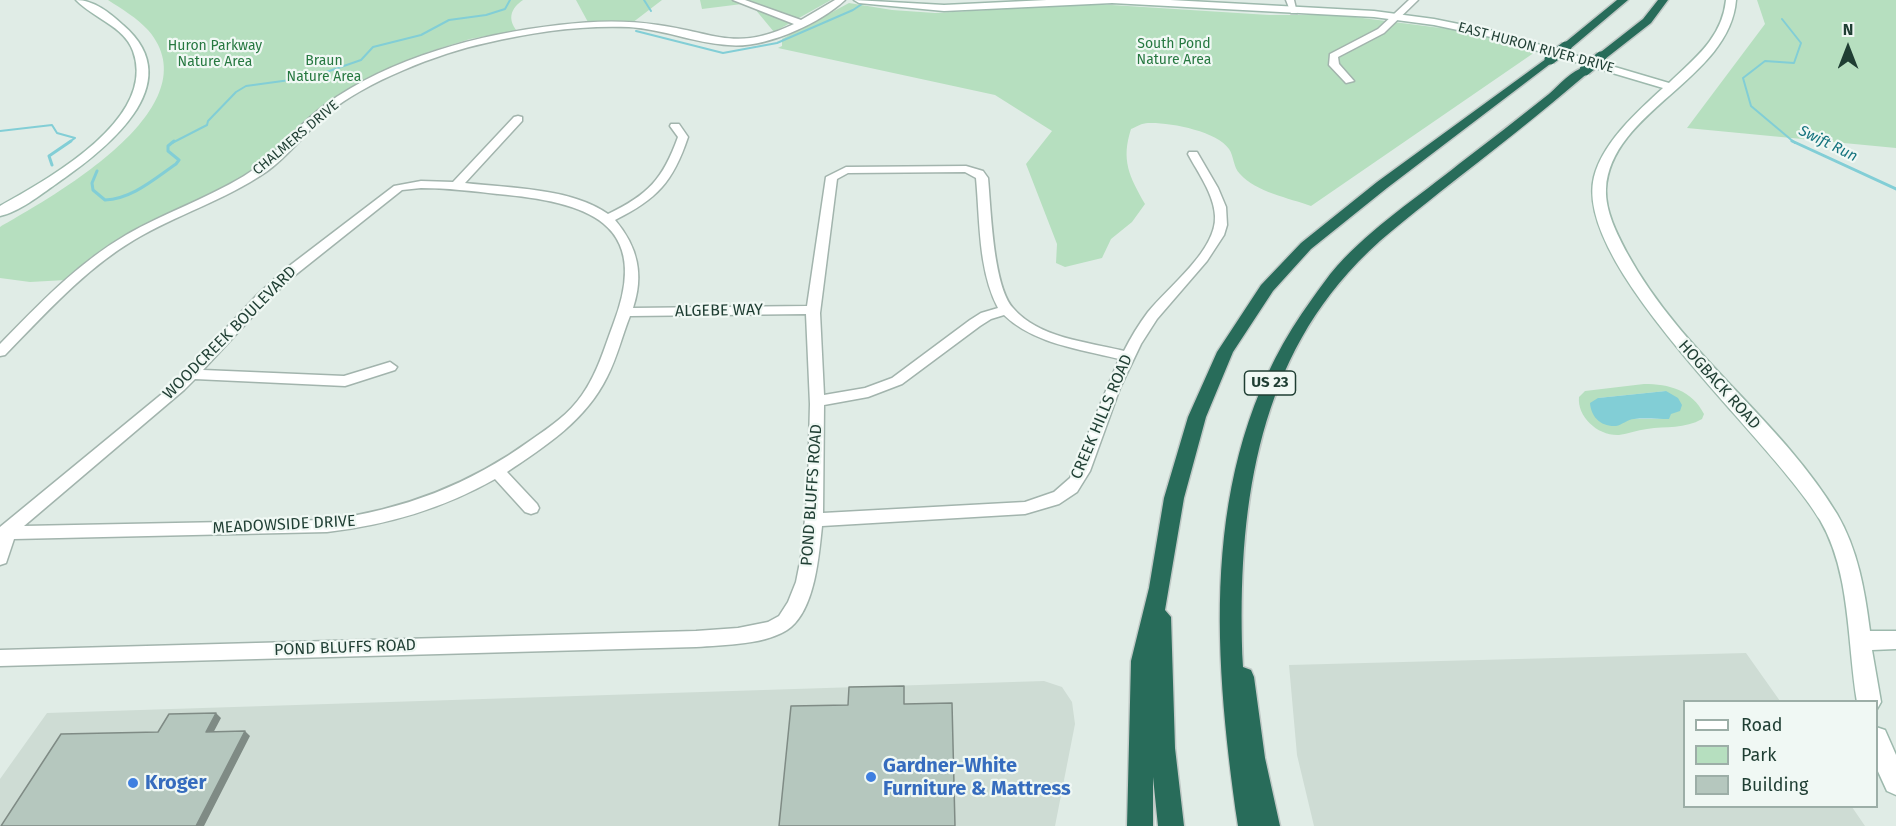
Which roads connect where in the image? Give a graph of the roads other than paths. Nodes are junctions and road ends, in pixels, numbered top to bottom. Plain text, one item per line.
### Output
1 (81, 0) edge
2 (737, 0) edge
3 (841, 0) edge
4 (859, 0) edge
5 (1414, 0) edge
6 (1623, 0) edge
7 (1664, 0) edge
8 (1731, 0) edge
9 (1292, 5) edge
10 (1395, 16) junction
11 (803, 24) junction
12 (1349, 81) dead end
13 (1671, 87) junction
14 (518, 119) dead end
15 (675, 126) dead end
16 (1193, 154) dead end
17 (455, 187) junction
18 (0, 212) edge
19 (608, 219) junction
20 (813, 310) junction
21 (1007, 310) junction
22 (625, 312) junction
23 (0, 352) edge
24 (1127, 356) junction
25 (390, 367) dead end
26 (193, 374) junction
27 (817, 401) junction
28 (498, 472) junction
29 (531, 508) dead end
30 (812, 520) junction
31 (4, 535) edge
32 (0, 558) edge
33 (1161, 588) junction
34 (1228, 598) junction
35 (1896, 640) edge
36 (1862, 641) junction
37 (0, 658) edge
38 (1869, 700) edge
39 (1878, 742) edge
40 (1896, 783) edge
41 (1140, 826) edge
42 (1171, 826) edge
43 (1251, 826) edge
44 (1267, 826) edge

1 - 18 main road
2 - 11 street
3 - 11 street, CHALMERS DRIVE
4 - 9 main road, EAST HURON RIVER DRIVE
5 - 10 street
6 - 33 highway, bridge
7 - 34 highway, US 23, bridge
8 - 13 main road
9 - 10 main road, EAST HURON RIVER DRIVE
10 - 12 street
10 - 13 main road, EAST HURON RIVER DRIVE
11 - 23 street, CHALMERS DRIVE
13 - 36 main road, HOGBACK ROAD
14 - 17 street
15 - 19 street
16 - 24 street, CREEK HILLS ROAD
17 - 19 street
17 - 26 street, WOODCREEK BOULEVARD
19 - 22 street, MEADOWSIDE DRIVE
20 - 21 street, POND BLUFFS ROAD
20 - 22 street, ALGEBE WAY
20 - 27 street, POND BLUFFS ROAD
21 - 24 street
21 - 27 street
22 - 28 street, MEADOWSIDE DRIVE
24 - 30 street, CREEK HILLS ROAD
25 - 26 street
26 - 31 street, WOODCREEK BOULEVARD
27 - 30 street, POND BLUFFS ROAD
28 - 29 street
28 - 31 street, MEADOWSIDE DRIVE
30 - 37 street, POND BLUFFS ROAD
31 - 32 street
33 - 41 highway
33 - 42 highway
34 - 43 highway, US 23
34 - 44 highway
35 - 36 main road
36 - 38 main road, HOGBACK ROAD
39 - 40 main road

